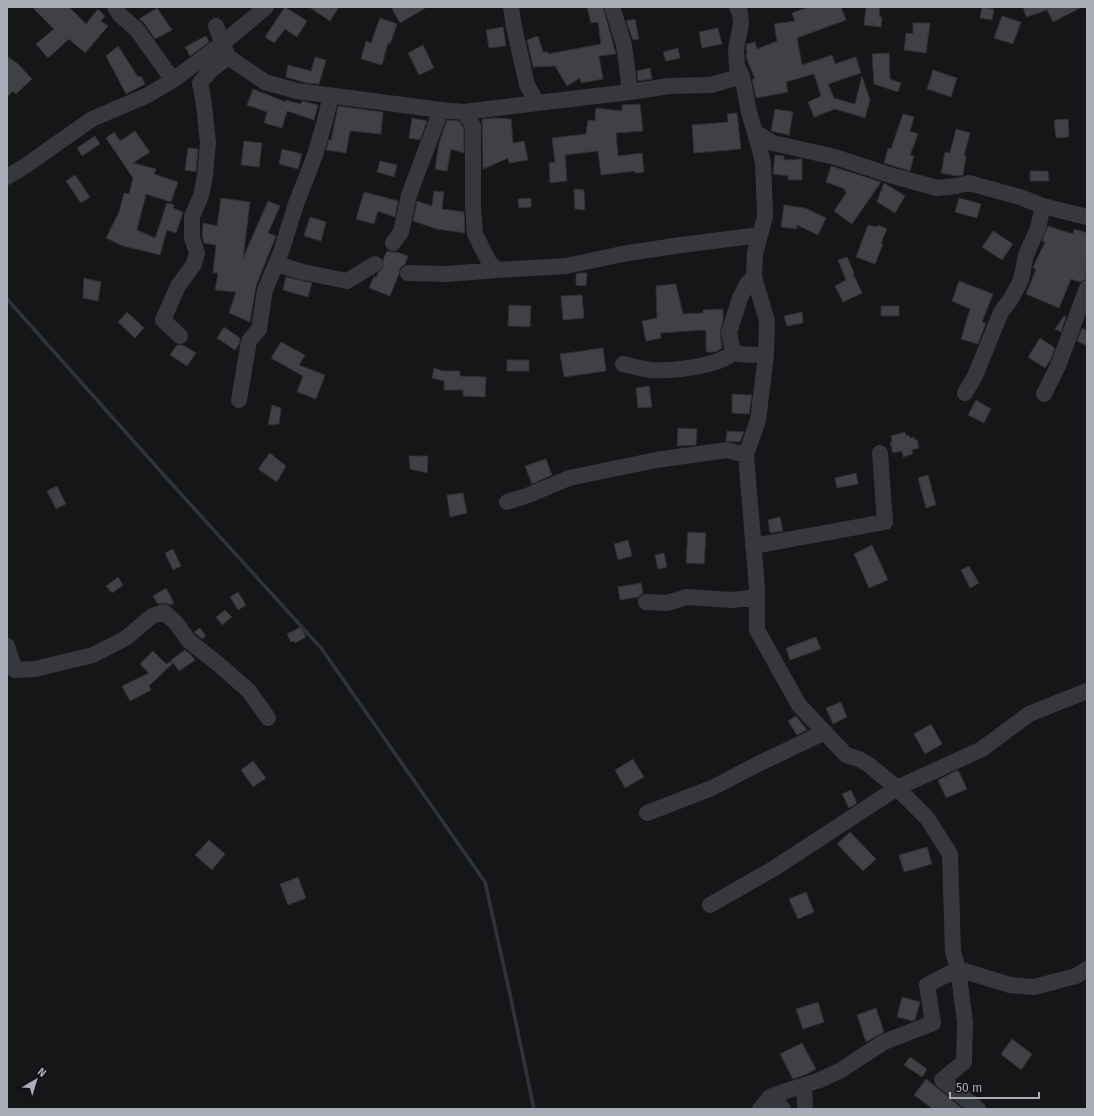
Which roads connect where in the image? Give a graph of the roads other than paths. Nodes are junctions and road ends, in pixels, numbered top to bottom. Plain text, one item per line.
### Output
1 (114, 7) edge
2 (266, 7) edge
3 (511, 7) edge
4 (612, 7) edge
5 (737, 7) edge
6 (216, 26) dead end
7 (226, 50) junction
8 (742, 76) junction
9 (173, 80) junction
10 (630, 92) junction
11 (331, 96) junction
12 (537, 103) junction
13 (441, 110) junction
14 (464, 112) junction
15 (755, 132) junction
16 (7, 177) edge
17 (1043, 206) junction
18 (1087, 217) edge
19 (760, 235) junction
20 (393, 242) dead end
21 (276, 264) junction
22 (375, 264) dead end
23 (497, 270) junction
24 (408, 273) dead end
25 (754, 277) junction
26 (1087, 288) edge
27 (180, 336) dead end
28 (733, 353) junction
29 (766, 355) junction
30 (623, 364) dead end
31 (965, 393) dead end
32 (1044, 394) dead end
33 (239, 400) dead end
34 (880, 453) dead end
35 (746, 455) junction
36 (507, 502) dead end
37 (754, 546) junction
38 (757, 597) junction
39 (646, 602) dead end
40 (7, 646) edge
41 (1087, 690) edge
42 (268, 718) dead end
43 (825, 732) junction
44 (897, 788) junction
45 (647, 813) dead end
46 (710, 905) dead end
47 (1087, 969) edge
48 (958, 970) junction
49 (804, 1085) junction
50 (772, 1096) junction
51 (760, 1109) edge
52 (783, 1109) edge
53 (805, 1109) edge
54 (978, 1109) edge

1 - 9 street
2 - 7 street
3 - 12 street
4 - 10 street
5 - 8 street
6 - 7 street
7 - 9 street
7 - 11 street
7 - 27 street
8 - 10 street
8 - 15 street
9 - 16 street
10 - 12 street
11 - 13 street
11 - 21 street
12 - 14 street
13 - 14 street
13 - 20 street
14 - 23 street
15 - 17 street
15 - 19 street
17 - 18 street
17 - 31 street
19 - 23 street
19 - 25 street
21 - 22 street
21 - 33 street
23 - 24 street
25 - 28 street
25 - 29 street
26 - 32 street
28 - 29 street
28 - 30 street
29 - 35 street
34 - 37 street
35 - 36 street
35 - 37 street
37 - 38 street
38 - 39 street
38 - 43 street
40 - 42 street
41 - 44 street
43 - 44 street
43 - 45 street
44 - 46 street
44 - 48 street
47 - 48 street
48 - 49 street
48 - 54 street
49 - 50 street
49 - 53 street
50 - 51 street
50 - 52 street

